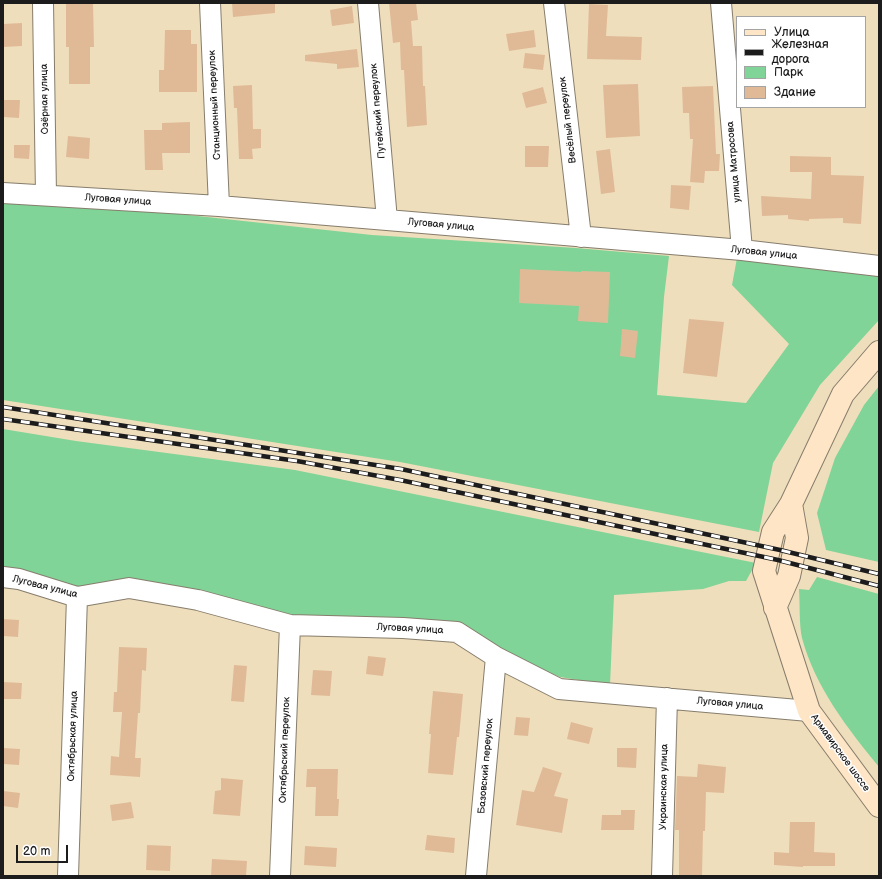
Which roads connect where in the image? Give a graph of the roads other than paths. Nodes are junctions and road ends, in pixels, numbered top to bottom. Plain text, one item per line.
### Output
1 (43, 3) edge
2 (210, 3) edge
3 (368, 3) edge
4 (554, 3) edge
5 (721, 3) edge
6 (3, 193) edge
7 (46, 195) junction
8 (219, 206) junction
9 (387, 220) junction
10 (581, 237) junction
11 (742, 250) junction
12 (879, 266) edge
13 (879, 352) edge
14 (3, 577) edge
15 (78, 597) junction
16 (290, 625) junction
17 (496, 657) junction
18 (666, 698) junction
19 (809, 711) junction
20 (879, 806) edge
21 (68, 876) edge
22 (280, 876) edge
23 (476, 876) edge
24 (662, 876) edge

1 - 7 street, Озёрная улица
2 - 8 street, Станционный переулок
3 - 9 street, Путейский переулок
4 - 10 street, Весёлый переулок
5 - 11 street, улица Матросова
6 - 7 street, Луговая улица
7 - 8 street, Луговая улица
8 - 9 street, Луговая улица
9 - 10 street, Луговая улица
10 - 11 street, Луговая улица
11 - 12 street, Луговая улица
13 - 19 main road, Армавирское шоссе
14 - 15 street, Луговая улица
15 - 16 street, Луговая улица
15 - 21 street, Октябрьская улица
16 - 17 street, Луговая улица
16 - 22 street, Октябрьский переулок
17 - 18 street, Луговая улица
17 - 23 street, Базовский переулок
18 - 19 street, Луговая улица
18 - 24 street, Украинская улица
19 - 20 main road, Армавирское шоссе

